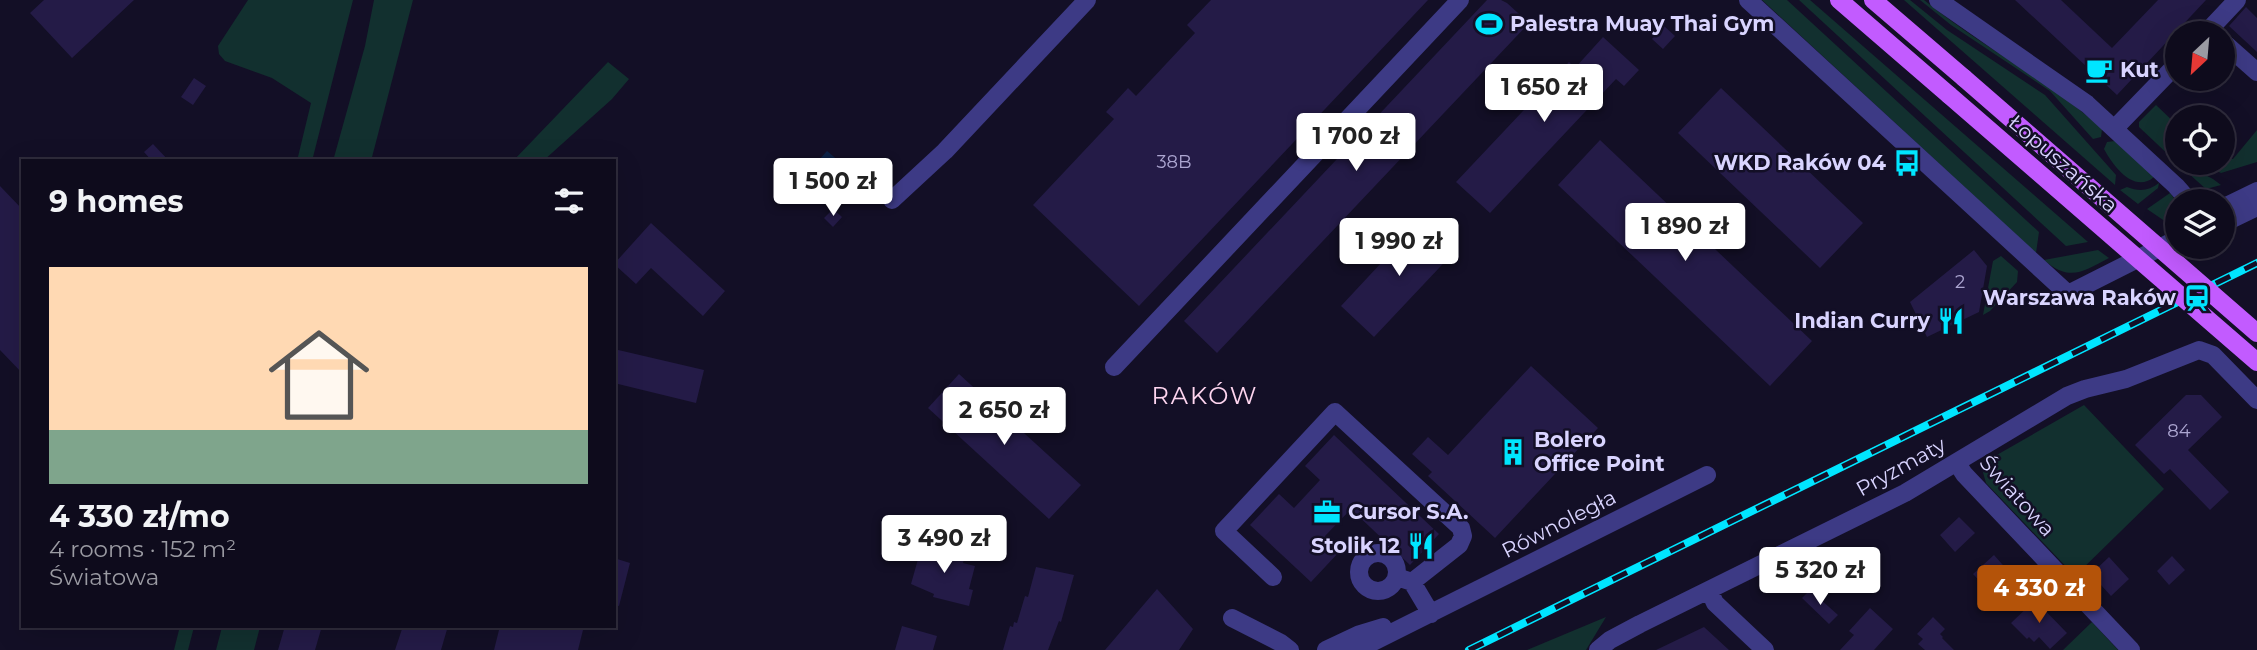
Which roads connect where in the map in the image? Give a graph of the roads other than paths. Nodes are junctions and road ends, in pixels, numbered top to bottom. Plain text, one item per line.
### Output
1 (1087, 0) edge
2 (1460, 0) edge
3 (1748, 0) edge
4 (1839, 0) edge
5 (1873, 0) edge
6 (1938, 0) edge
7 (2237, 0) edge
8 (2222, 21) edge
9 (2235, 53) edge
10 (2257, 72) edge
11 (2165, 76) edge
12 (2115, 128) junction
13 (2179, 189) edge
14 (2257, 191) edge
15 (892, 200) dead end
16 (2235, 202) edge
17 (2257, 207) edge
18 (2235, 218) edge
19 (2165, 245) edge
20 (2257, 333) edge
21 (2257, 362) edge
22 (1114, 367) dead end
23 (2257, 400) edge
24 (1957, 463) junction
25 (1707, 475) dead end
26 (1272, 577) dead end
27 (1709, 590) junction
28 (1431, 614) junction
29 (1326, 650) edge
30 (1356, 650) edge
31 (1598, 650) edge
32 (1765, 650) edge
33 (2131, 650) edge

1 - 15 street
2 - 22 street
3 - 19 street
4 - 21 main road, Łopuszańska, bridge
5 - 20 main road, Łopuszańska, bridge
6 - 12 street
7 - 8 street
9 - 10 street
11 - 12 street
12 - 13 street
14 - 16 street
17 - 18 street
23 - 24 street, Pryzmaty
24 - 27 street, Pryzmaty
24 - 33 street, Światowa
25 - 28 street, Równoległa
26 - 28 street
27 - 31 street, Pryzmaty
27 - 32 street
28 - 29 street, Równoległa
28 - 30 street, Równoległa

